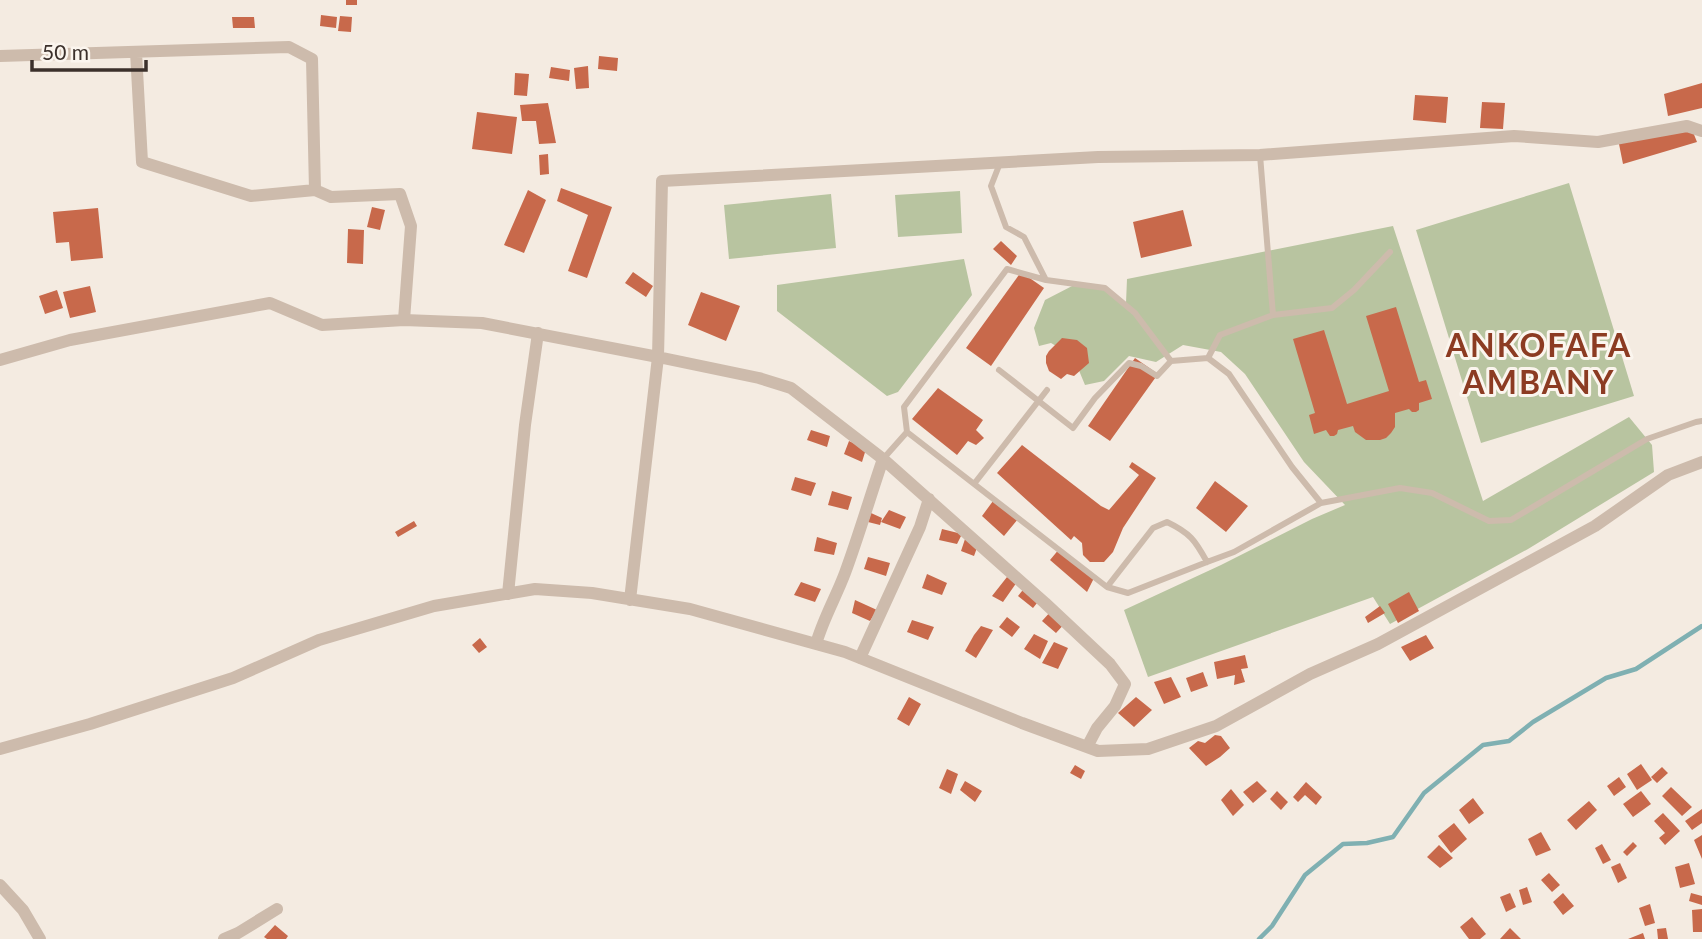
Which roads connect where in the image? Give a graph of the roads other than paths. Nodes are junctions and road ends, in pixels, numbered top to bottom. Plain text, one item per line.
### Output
1 (136, 52) junction
2 (0, 55) edge
3 (1702, 131) edge
4 (1260, 155) junction
5 (1000, 163) junction
6 (315, 190) junction
7 (1390, 252) dead end
8 (1046, 280) junction
9 (1273, 315) junction
10 (404, 320) junction
11 (538, 333) junction
12 (658, 357) junction
13 (1208, 358) junction
14 (0, 360) edge
15 (1171, 361) junction
16 (999, 370) dead end
17 (1047, 390) dead end
18 (1039, 401) junction
19 (1702, 421) edge
20 (907, 432) junction
21 (883, 458) junction
22 (1702, 462) edge
23 (974, 484) junction
24 (929, 499) junction
25 (1321, 503) junction
26 (1207, 562) junction
27 (1107, 587) junction
28 (508, 594) junction
29 (630, 600) junction
30 (816, 644) junction
31 (860, 658) junction
32 (1087, 747) junction
33 (0, 749) edge
34 (0, 885) edge
35 (277, 909) dead end
36 (40, 939) edge
37 (224, 939) edge

1 - 2 street
1 - 6 street
1 - 6 street
3 - 4 street
4 - 5 street
4 - 9 lane
5 - 8 lane
5 - 12 street
6 - 10 street
7 - 9 lane
8 - 15 lane
8 - 20 lane
9 - 13 lane
10 - 11 street
10 - 14 street
11 - 12 street
11 - 28 street
12 - 21 street
12 - 29 street
13 - 15 lane
13 - 25 lane
15 - 18 lane
16 - 18 lane
17 - 18 lane
18 - 23 lane
19 - 25 lane
20 - 21 lane
20 - 23 lane
21 - 24 street
21 - 30 street
22 - 32 street
23 - 27 lane
24 - 31 street
24 - 32 street
25 - 26 lane
26 - 27 lane
26 - 27 lane
28 - 29 street
28 - 33 street
29 - 30 street
30 - 31 street
31 - 32 street
34 - 36 street
35 - 37 street

